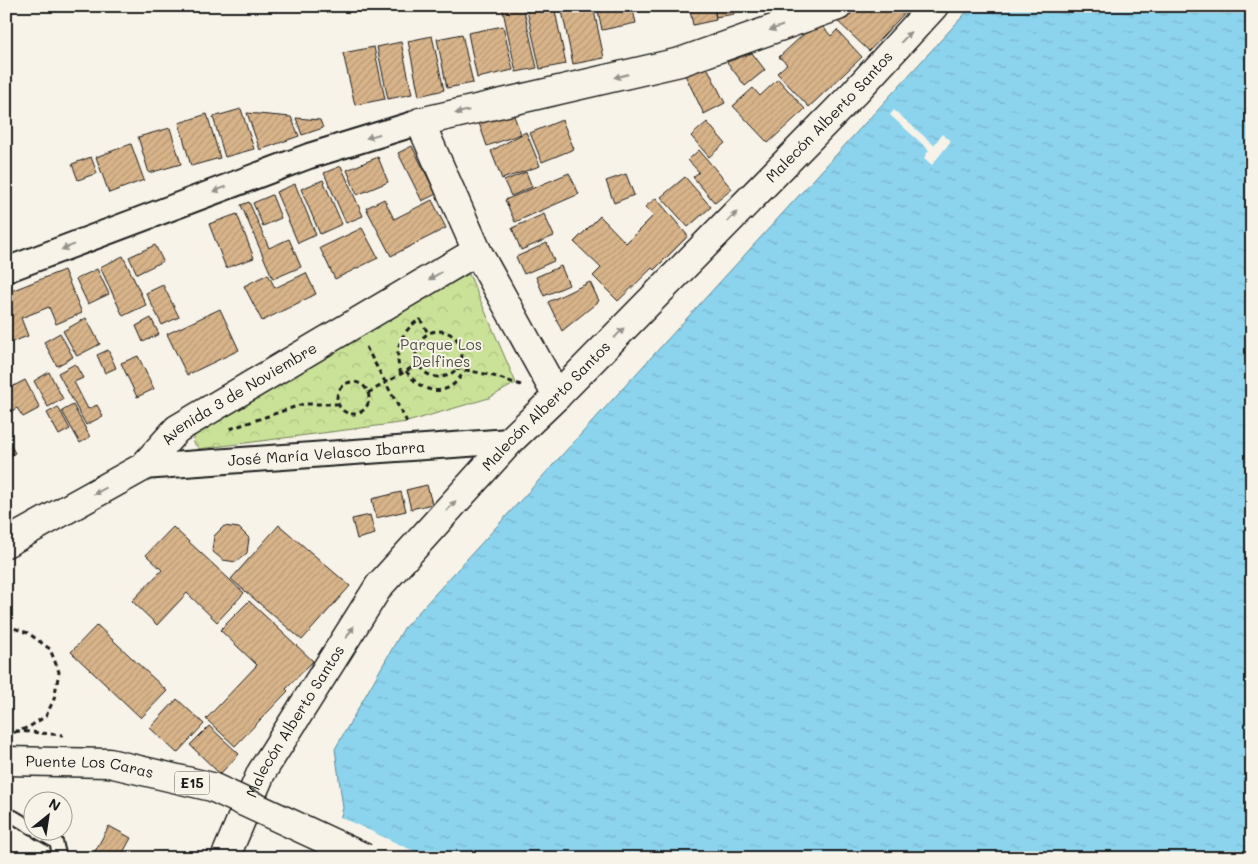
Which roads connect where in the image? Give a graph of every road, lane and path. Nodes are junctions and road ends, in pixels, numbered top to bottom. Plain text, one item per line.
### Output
1 (838, 6) edge
2 (934, 6) edge
3 (420, 122) junction
4 (477, 251) junction
5 (6, 270) edge
6 (416, 312) dead end
7 (420, 319) junction
8 (354, 324) junction
9 (428, 333) junction
10 (418, 364) junction
11 (456, 368) junction
12 (406, 371) junction
13 (464, 371) junction
14 (401, 374) junction
15 (386, 383) junction
16 (368, 393) junction
17 (556, 396) junction
18 (338, 404) junction
19 (407, 422) dead end
20 (230, 429) dead end
21 (510, 441) junction
22 (143, 467) junction
23 (6, 543) edge
24 (6, 627) edge
25 (6, 735) edge
26 (6, 761) edge
27 (6, 815) edge
28 (22, 822) edge
29 (56, 842) edge
30 (60, 858) edge
31 (225, 858) edge
32 (364, 858) edge

1 -> 3 main road
17 -> 2 main road, Malecón Alberto Santos
3 - 4 main road
3 -> 5 street
4 -> 8 main road, Avenida 3 de Noviembre
4 - 17 main road
6 - 7 path
7 - 9 path
7 - 14 path
8 - 15 path
8 - 22 main road, Avenida 3 de Noviembre
9 - 10 path
9 - 11 path
10 - 11 path
10 - 12 path
11 - 13 path
12 - 13 path
12 - 14 path
13 - 17 path
14 - 15 path
15 - 16 path
15 - 19 path
16 - 18 path
16 - 18 path
17 - 21 main road, Malecón Alberto Santos
18 - 20 path
21 - 22 street, José María Velasco Ibarra
31 -> 21 main road, Malecón Alberto Santos
22 -> 23 main road, Avenida 3 de Noviembre
24 - 25 path
26 - 32 main road, Puente Los Caras / E15, bridge
27 - 28 lane
29 - 30 lane

